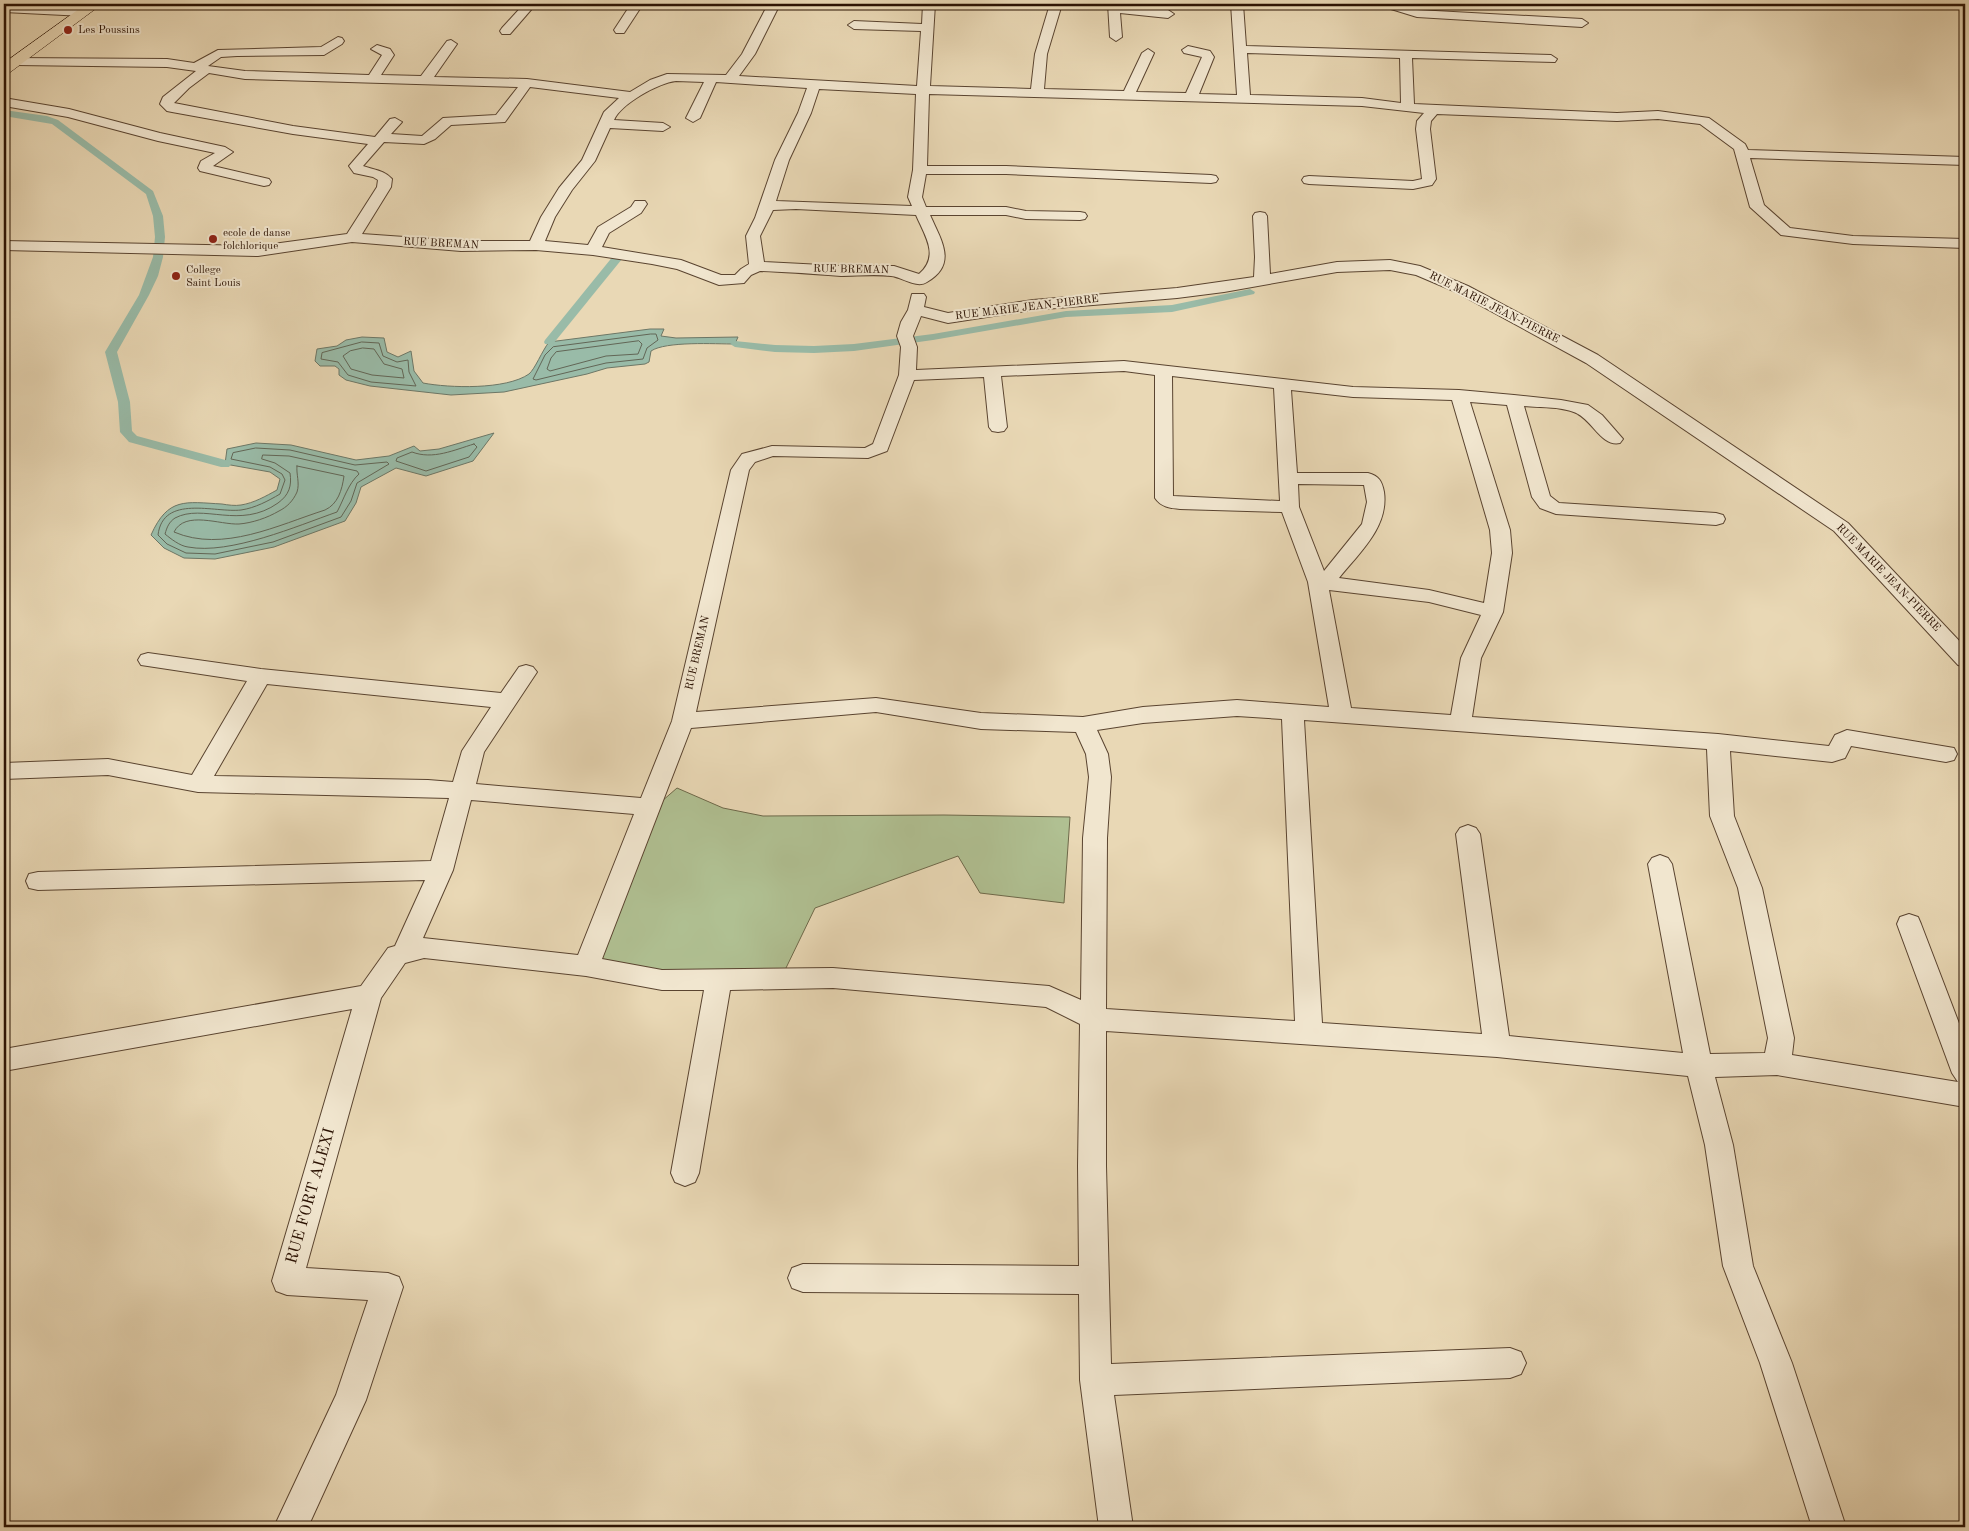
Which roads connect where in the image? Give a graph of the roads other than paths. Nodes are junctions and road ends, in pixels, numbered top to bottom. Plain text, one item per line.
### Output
1 (530, 4) edge
2 (637, 4) edge
3 (771, 4) edge
4 (930, 4) edge
5 (1056, 4) edge
6 (1237, 4) edge
7 (1307, 4) edge
8 (1114, 7) edge
9 (89, 8) edge
10 (4, 9) edge
11 (1168, 14) dead end
12 (1582, 24) dead end
13 (854, 25) dead end
14 (928, 28) junction
15 (620, 30) dead end
16 (506, 31) dead end
17 (1116, 37) dead end
18 (338, 41) dead end
19 (451, 44) dead end
20 (378, 49) dead end
21 (1240, 49) junction
22 (1188, 50) dead end
23 (324, 51) junction
24 (1148, 53) dead end
25 (1406, 53) junction
26 (1551, 59) dead end
27 (16, 61) junction
28 (202, 68) junction
29 (4, 70) edge
30 (301, 77) junction
31 (373, 78) junction
32 (712, 78) junction
33 (730, 78) junction
34 (425, 80) junction
35 (527, 83) junction
36 (814, 84) junction
37 (923, 89) junction
38 (1037, 93) junction
39 (632, 96) junction
40 (1128, 96) junction
41 (1191, 98) junction
42 (1244, 99) junction
43 (4, 102) edge
44 (1408, 108) junction
45 (1433, 110) junction
46 (693, 118) dead end
47 (395, 122) dead end
48 (604, 124) junction
49 (663, 127) dead end
50 (379, 139) junction
51 (1742, 154) junction
52 (1965, 161) edge
53 (920, 170) junction
54 (1211, 179) dead end
55 (1309, 180) dead end
56 (264, 182) dead end
57 (640, 204) dead end
58 (768, 206) junction
59 (922, 211) junction
60 (1080, 216) dead end
61 (1260, 216) dead end
62 (352, 238) junction
63 (1965, 244) edge
64 (536, 245) junction
65 (4, 246) edge
66 (593, 250) junction
67 (757, 266) junction
68 (921, 280) junction
69 (1262, 280) junction
70 (916, 310) junction
71 (1163, 369) junction
72 (992, 373) junction
73 (907, 376) junction
74 (1282, 384) junction
75 (1460, 395) junction
76 (1514, 400) junction
77 (998, 427) dead end
78 (1614, 440) dead end
79 (1288, 478) junction
80 (1290, 507) junction
81 (1716, 519) dead end
82 (1322, 582) junction
83 (1493, 612) junction
84 (148, 660) dead end
85 (1965, 660) edge
86 (526, 672) dead end
87 (261, 676) junction
88 (507, 701) junction
89 (1294, 712) junction
90 (1341, 716) junction
91 (682, 721) junction
92 (1460, 724) junction
93 (1084, 725) junction
94 (1718, 742) junction
95 (1946, 754) dead end
96 (4, 772) edge
97 (198, 784) junction
98 (462, 791) junction
99 (648, 807) junction
100 (1468, 834) dead end
101 (1660, 864) dead end
102 (441, 870) junction
103 (38, 881) dead end
104 (1909, 924) dead end
105 (404, 953) junction
106 (586, 966) junction
107 (719, 979) junction
108 (369, 994) junction
109 (1095, 1019) junction
110 (1310, 1034) junction
111 (1497, 1046) junction
112 (4, 1060) edge
113 (1777, 1064) junction
114 (1699, 1066) junction
115 (1965, 1073) edge
116 (1965, 1095) edge
117 (685, 1174) dead end
118 (803, 1278) dead end
119 (1094, 1280) junction
120 (1510, 1362) dead end
121 (1096, 1380) junction
122 (291, 1527) edge
123 (1116, 1527) edge
124 (1829, 1527) edge

1 - 16 street
2 - 15 street
3 - 33 street
4 - 14 street
5 - 38 street
6 - 21 street
7 - 12 street
8 - 11 street
8 - 17 street
9 - 10 street
9 - 27 main road
13 - 14 street
14 - 37 street
18 - 23 street
19 - 34 street
20 - 31 street
21 - 25 street
21 - 42 street
22 - 41 street
23 - 28 street
23 - 30 street
24 - 40 street
25 - 26 street
25 - 44 street
27 - 28 street
27 - 29 main road
28 - 30 street
28 - 50 street
30 - 31 street
31 - 34 street
32 - 33 street
32 - 39 street
32 - 46 street
33 - 36 street
34 - 35 street
35 - 39 street
35 - 50 street
36 - 37 street
36 - 58 street
37 - 38 street
37 - 53 street
38 - 40 street
39 - 48 street
40 - 41 street
41 - 42 street
42 - 44 street
43 - 56 street
44 - 45 street
45 - 51 street
45 - 55 street
47 - 50 street
48 - 49 street
48 - 64 street
50 - 62 street
51 - 52 street
51 - 63 street
53 - 54 street
53 - 59 street
57 - 66 street
58 - 59 street
58 - 67 street
59 - 60 street
59 - 68 street
61 - 69 street
62 - 64 street, RUE BREMAN
62 - 65 street, RUE BREMAN
64 - 66 street, RUE BREMAN
66 - 67 street, RUE BREMAN
67 - 68 street, RUE BREMAN
68 - 70 street, RUE BREMAN
69 - 70 street, RUE MARIE JEAN-PIERRE
69 - 85 street, RUE MARIE JEAN-PIERRE
70 - 73 street, RUE BREMAN
71 - 72 street
71 - 74 street
71 - 80 street
72 - 73 street
72 - 77 street
73 - 91 street, RUE BREMAN
74 - 75 street
74 - 79 street
75 - 76 street
75 - 83 street
76 - 78 street
76 - 81 street
79 - 80 street
79 - 82 street
80 - 82 street
82 - 83 street
82 - 90 street
83 - 92 street
84 - 87 street
86 - 88 street
87 - 88 street
87 - 97 street
88 - 98 street
89 - 90 street
89 - 93 street
89 - 110 street
90 - 92 street
91 - 93 street
91 - 99 street, RUE BREMAN
92 - 94 street
93 - 109 street
94 - 95 street
94 - 113 street
96 - 97 street
97 - 98 street
98 - 99 street
98 - 102 street
99 - 106 street, RUE BREMAN
100 - 111 street
101 - 114 street
102 - 103 street
102 - 105 street
104 - 115 street
105 - 106 street
105 - 108 street, RUE FORT ALEXI
106 - 107 street
107 - 109 street
107 - 117 street
108 - 112 street
108 - 122 street, RUE FORT ALEXI
109 - 110 street
109 - 119 street
110 - 111 street
111 - 114 street
113 - 114 street
113 - 116 street
114 - 124 street
118 - 119 street
119 - 121 street
120 - 121 street
121 - 123 street

